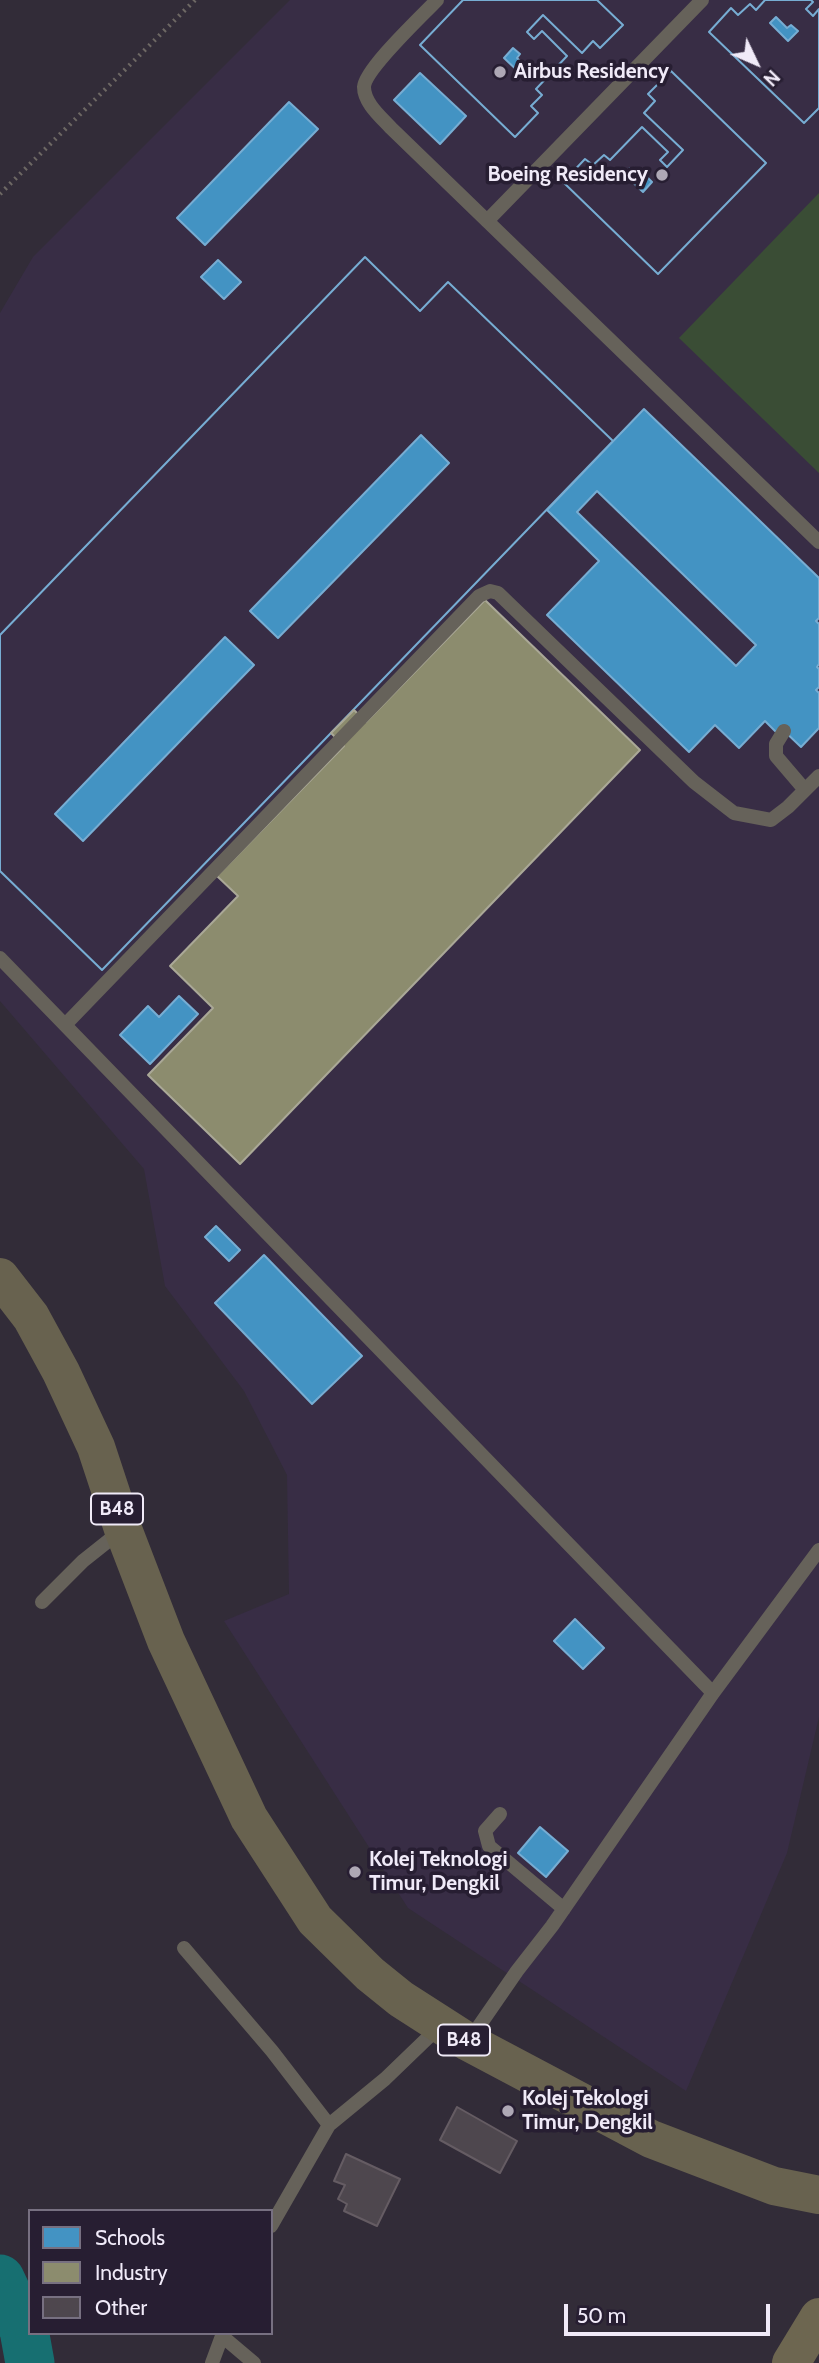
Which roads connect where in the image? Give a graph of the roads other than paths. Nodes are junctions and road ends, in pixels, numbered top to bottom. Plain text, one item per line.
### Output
1 (437, 0) edge
2 (702, 0) edge
3 (487, 221) junction
4 (819, 542) edge
5 (780, 738) dead end
6 (819, 776) edge
7 (805, 790) junction
8 (0, 958) edge
9 (65, 1025) junction
10 (0, 1277) edge
11 (124, 1530) junction
12 (819, 1550) edge
13 (42, 1602) dead end
14 (713, 1693) junction
15 (500, 1814) dead end
16 (564, 1909) junction
17 (184, 1948) dead end
18 (454, 2034) junction
19 (329, 2124) junction
20 (819, 2195) edge
21 (273, 2222) edge
22 (819, 2316) edge
23 (223, 2335) edge
24 (212, 2363) edge
25 (254, 2363) edge
26 (791, 2363) edge

1 - 3 lane
2 - 3 lane
3 - 4 lane
5 - 7 lane
6 - 7 lane
7 - 9 lane
8 - 9 lane
9 - 14 lane
10 - 11 main road, B48
11 - 13 lane
11 - 18 main road, B48
12 - 14 lane
14 - 16 lane
15 - 16 lane
16 - 18 lane
17 - 19 lane
18 - 19 lane
18 - 20 main road, B48
19 - 21 lane
22 - 26 highway
23 - 24 lane
23 - 25 lane

